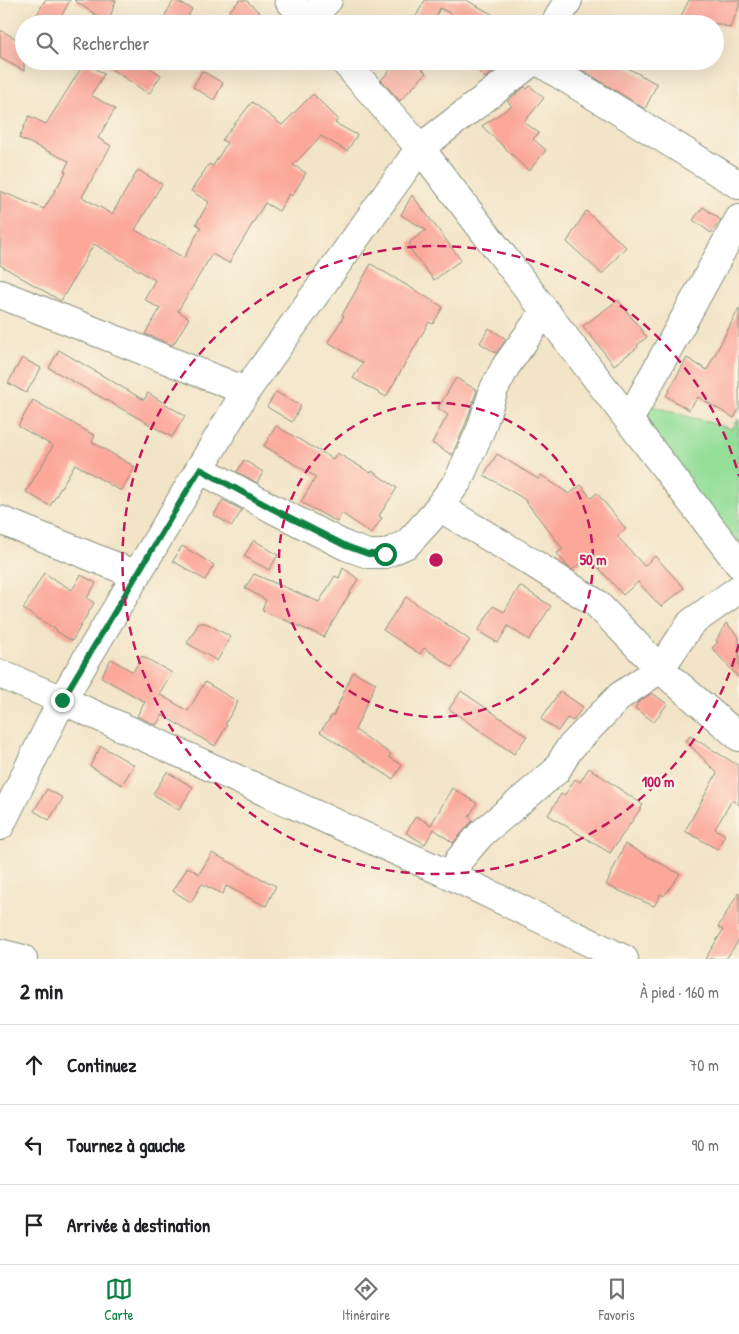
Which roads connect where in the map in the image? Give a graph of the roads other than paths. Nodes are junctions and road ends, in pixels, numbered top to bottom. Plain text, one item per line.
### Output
1 (289, 0) edge
2 (328, 0) edge
3 (568, 0) edge
4 (303, 15) edge
5 (315, 15) edge
6 (560, 15) edge
7 (352, 70) edge
8 (521, 70) edge
9 (553, 70) edge
10 (420, 148) junction
11 (739, 185) edge
12 (739, 219) edge
13 (0, 294) edge
14 (545, 311) junction
15 (246, 391) junction
16 (629, 420) junction
17 (200, 469) junction
18 (439, 507) junction
19 (0, 520) edge
20 (738, 562) edge
21 (137, 575) junction
22 (739, 589) edge
23 (660, 669) junction
24 (0, 674) edge
25 (62, 700) junction
26 (739, 737) edge
27 (0, 826) edge
28 (452, 876) junction
29 (0, 953) edge
30 (23, 959) edge
31 (624, 959) edge

1 - 4 street
2 - 5 street
3 - 6 street
7 - 10 street
8 - 10 street
9 - 11 street
10 - 14 street
10 - 15 street
12 - 16 street
13 - 15 street
14 - 16 street
14 - 18 street
15 - 17 street
16 - 20 street
17 - 18 street
17 - 21 street
18 - 23 street
19 - 21 street
21 - 25 street
22 - 23 street
23 - 26 street
23 - 28 street
24 - 25 street
25 - 27 street
25 - 28 street
28 - 31 street
29 - 30 street

